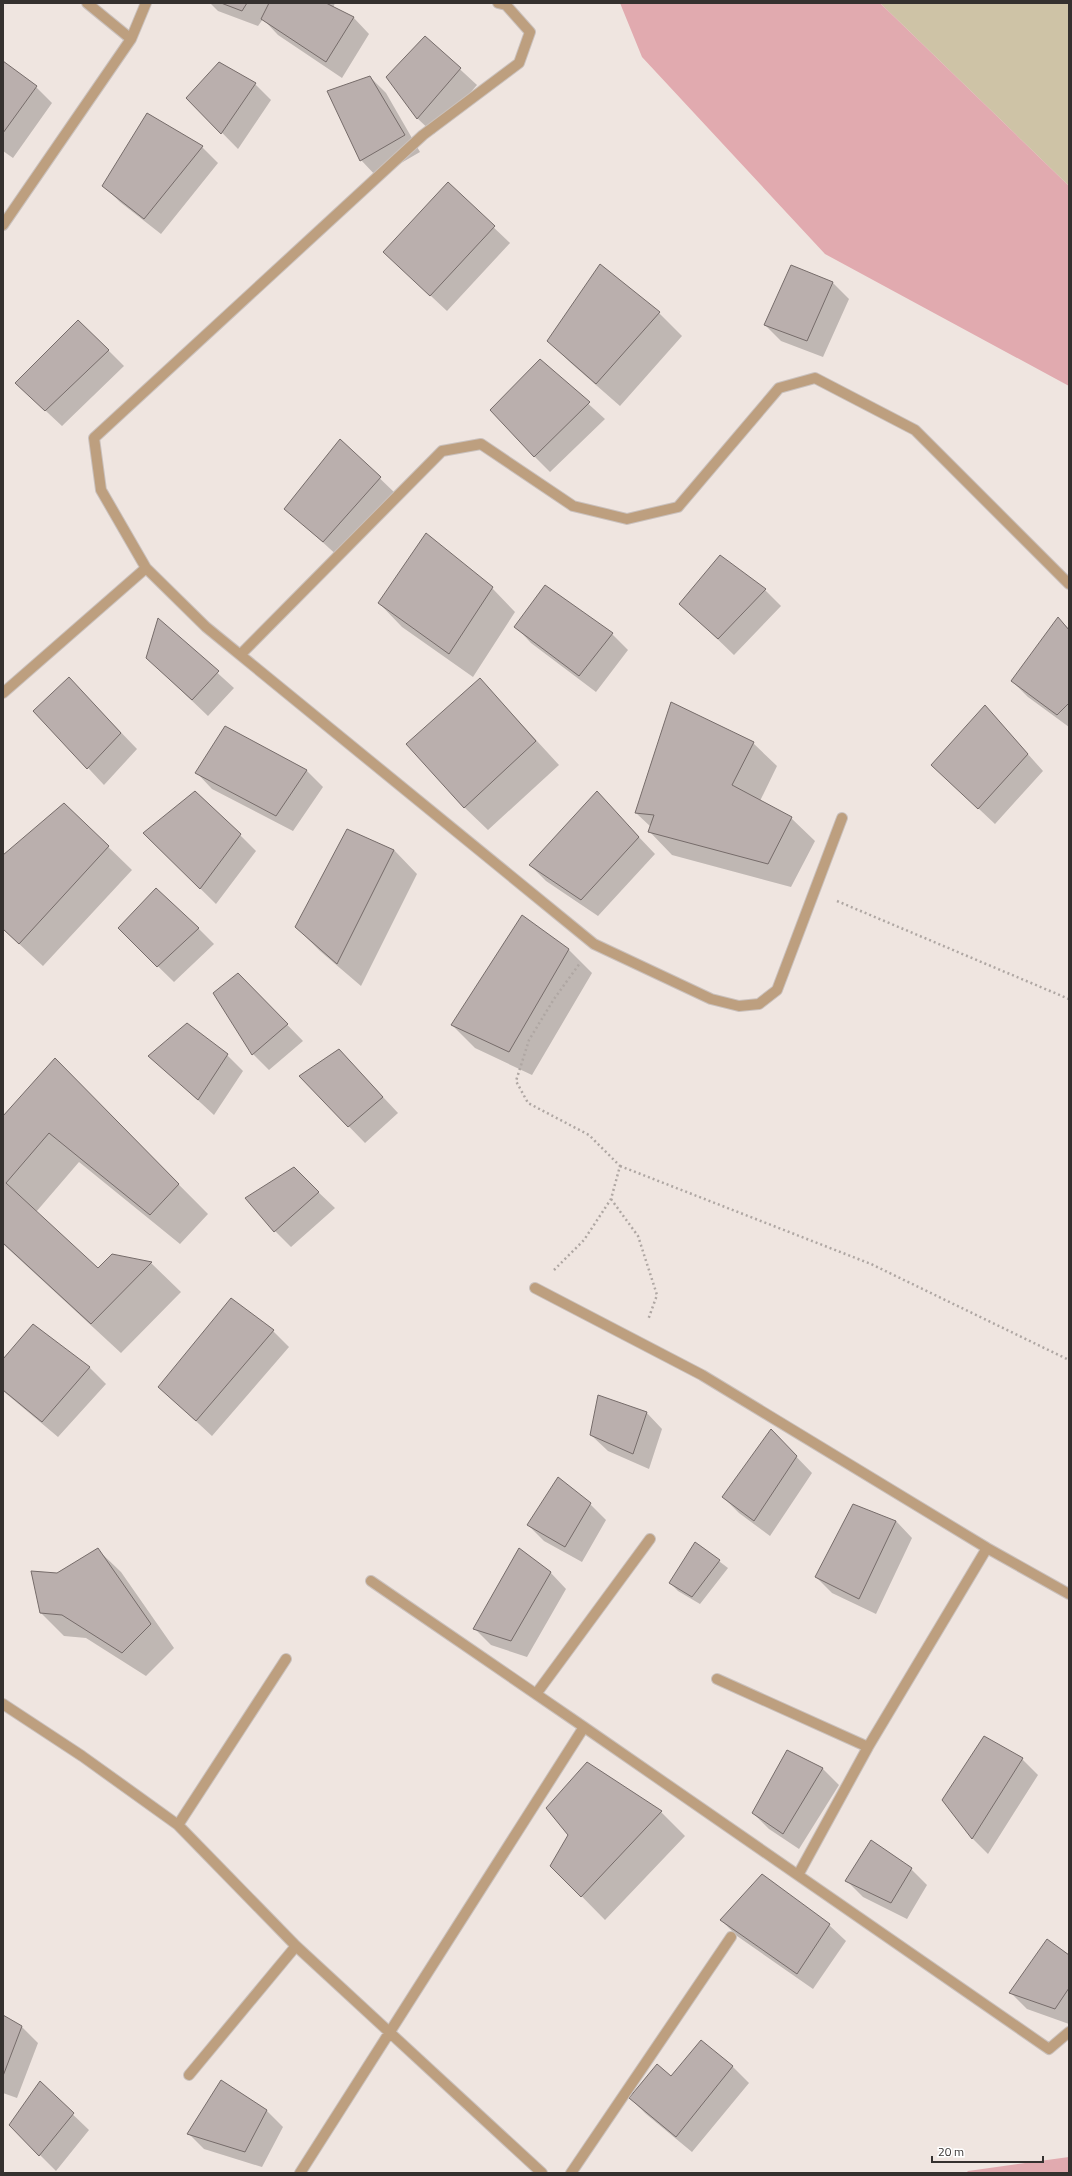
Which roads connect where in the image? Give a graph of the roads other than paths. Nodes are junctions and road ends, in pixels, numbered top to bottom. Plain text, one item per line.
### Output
1 (87, 3) edge
2 (146, 3) edge
3 (498, 3) edge
4 (131, 39) junction
5 (3, 225) edge
6 (146, 568) junction
7 (1069, 584) edge
8 (241, 654) junction
9 (3, 693) edge
10 (842, 818) dead end
11 (535, 1288) road end
12 (650, 1539) dead end
13 (987, 1548) junction
14 (371, 1581) dead end
15 (1069, 1594) edge
16 (286, 1659) dead end
17 (717, 1679) dead end
18 (536, 1694) junction
19 (3, 1704) edge
20 (584, 1727) junction
21 (868, 1747) junction
22 (178, 1825) junction
23 (798, 1875) junction
24 (731, 1937) dead end
25 (296, 1946) junction
26 (390, 2031) junction
27 (1069, 2032) edge
28 (189, 2075) dead end
29 (300, 2173) edge
30 (542, 2173) edge
31 (571, 2173) edge

1 - 4 street
2 - 4 street
3 - 6 street
4 - 5 street
6 - 8 street
6 - 9 street
7 - 8 street
8 - 10 street
11 - 13 street
12 - 18 street
13 - 15 street
13 - 21 street
14 - 18 street
16 - 22 street
17 - 21 street
18 - 20 street
19 - 22 street
20 - 23 street
20 - 26 street
21 - 23 street
22 - 25 street
23 - 27 street
24 - 31 street
25 - 26 street
25 - 28 street
26 - 29 street
26 - 30 street

